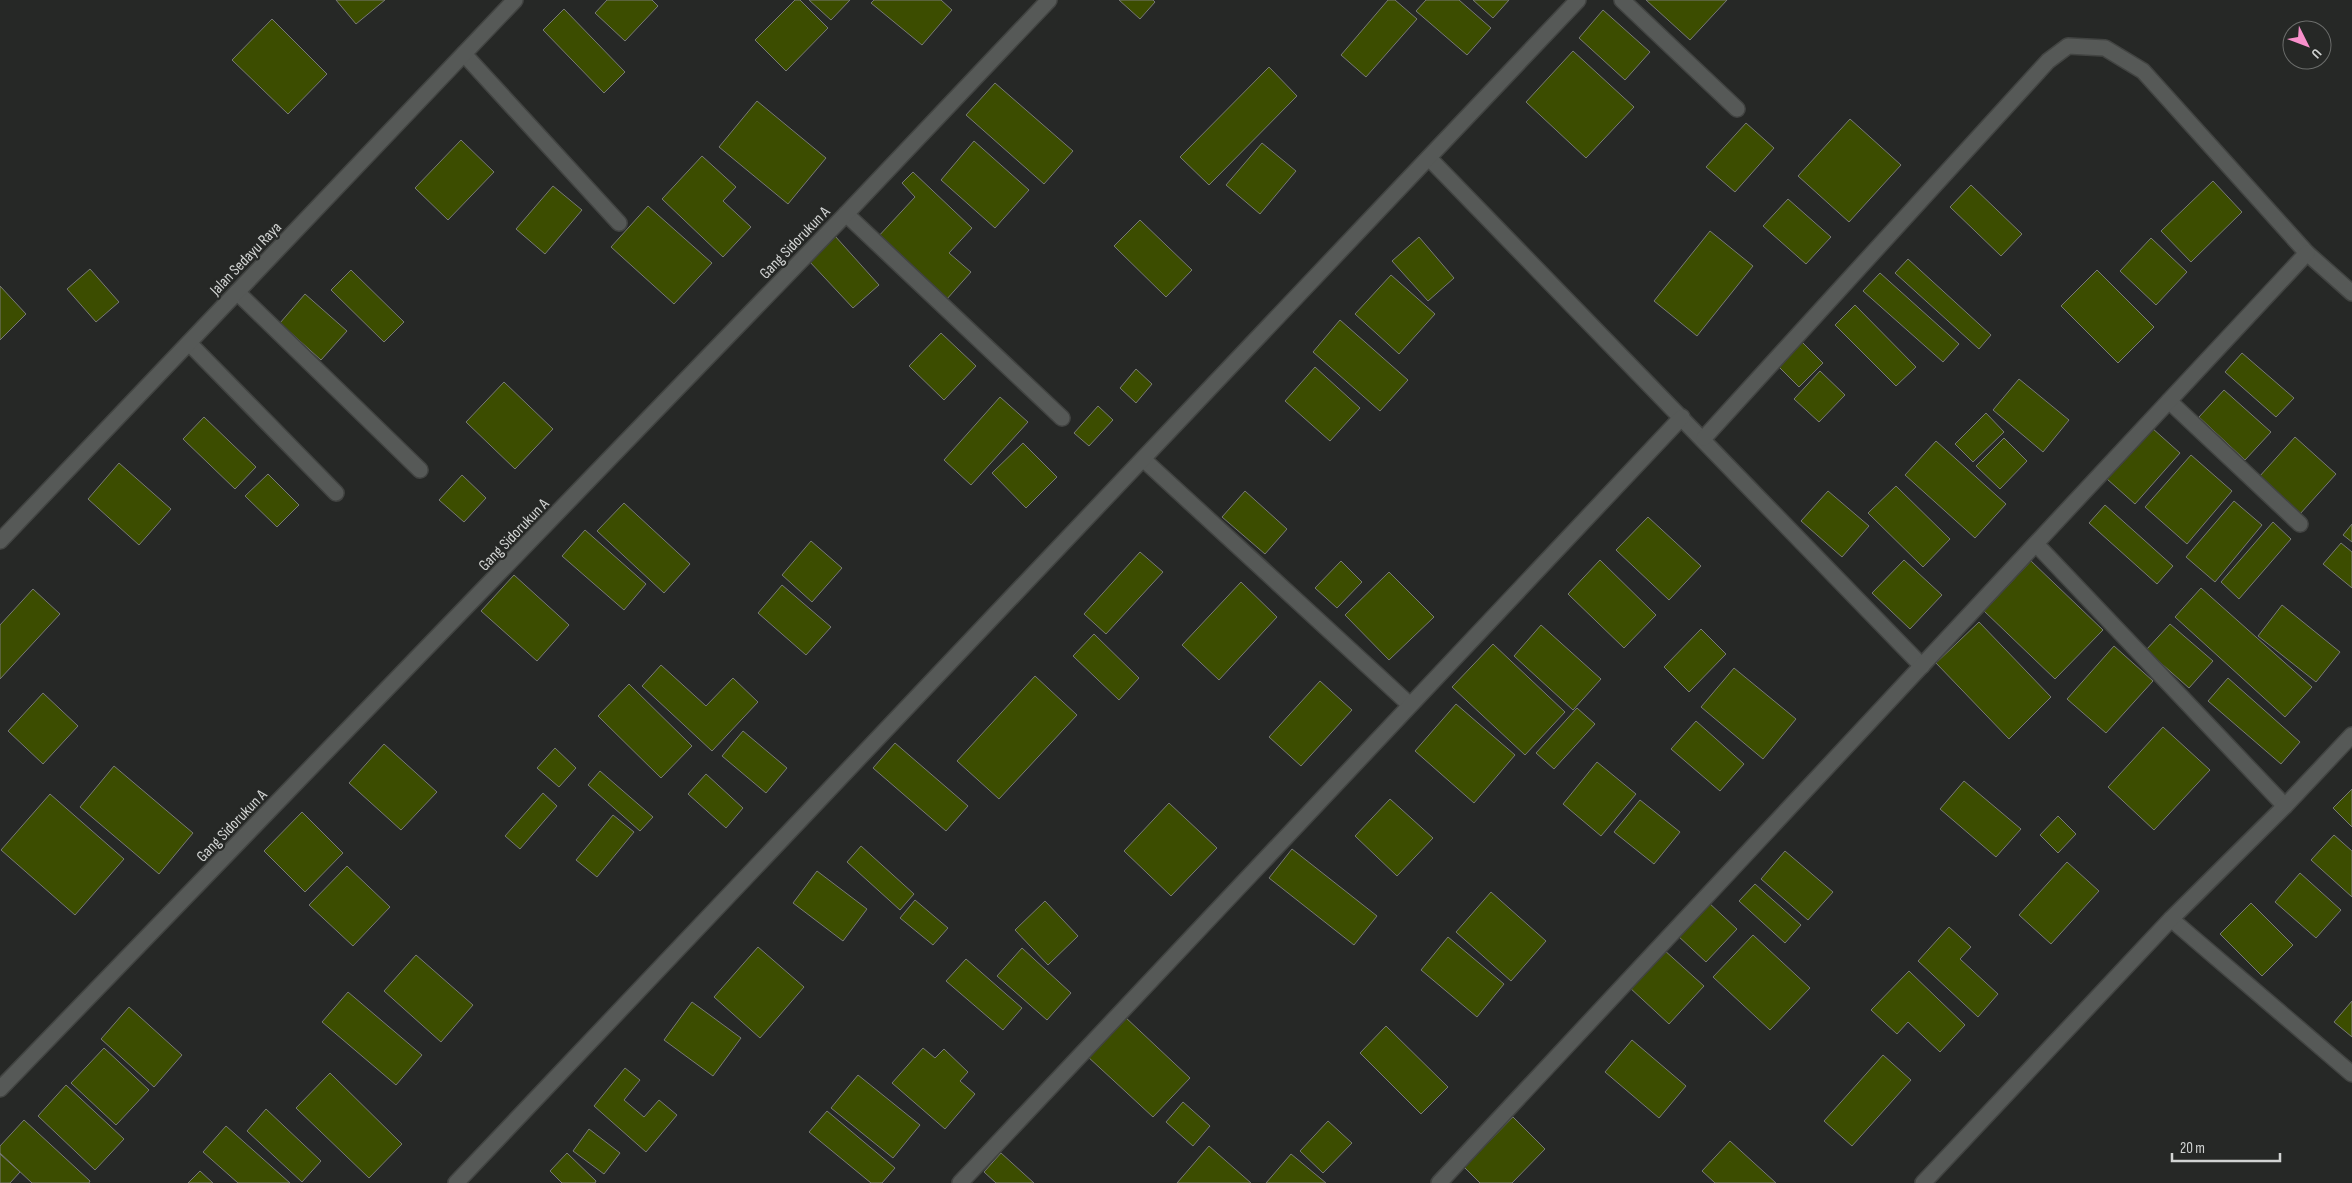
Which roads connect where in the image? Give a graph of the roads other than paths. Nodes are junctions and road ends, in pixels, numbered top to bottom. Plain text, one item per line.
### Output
1 (515, 0) edge
2 (1049, 0) edge
3 (1578, 0) edge
4 (1622, 0) edge
5 (464, 54) junction
6 (1737, 109) dead end
7 (1428, 158) junction
8 (846, 214) junction
9 (618, 223) dead end
10 (2307, 253) junction
11 (2349, 284) edge
12 (237, 292) junction
13 (188, 343) junction
14 (2169, 401) junction
15 (1682, 417) junction
16 (1062, 418) dead end
17 (1704, 438) junction
18 (1143, 459) junction
19 (420, 470) dead end
20 (336, 493) dead end
21 (2300, 524) dead end
22 (0, 541) edge
23 (2036, 544) junction
24 (1922, 666) junction
25 (1410, 705) junction
26 (2352, 735) edge
27 (2285, 806) junction
28 (2171, 919) junction
29 (2352, 1074) edge
30 (0, 1089) edge
31 (456, 1183) edge
32 (960, 1183) edge
33 (1439, 1183) edge
34 (1924, 1183) edge

1 - 5 street, Jalan Sedayu Raya
2 - 8 street, Gang Sidorukun A
3 - 7 street
4 - 6 street
5 - 9 street
5 - 12 street, Jalan Sedayu Raya
7 - 15 street
7 - 18 street
8 - 16 street
8 - 30 street, Gang Sidorukun A
10 - 11 street
10 - 14 street
10 - 17 street
12 - 13 street, Jalan Sedayu Raya
12 - 19 street
13 - 20 street
13 - 22 street, Jalan Sedayu Raya
14 - 21 street
14 - 23 street
15 - 17 street
15 - 25 street
17 - 24 street
18 - 25 street
18 - 31 street
23 - 24 street
23 - 27 street
24 - 33 street
25 - 32 street
26 - 27 street
27 - 28 street
28 - 29 street
28 - 34 street

